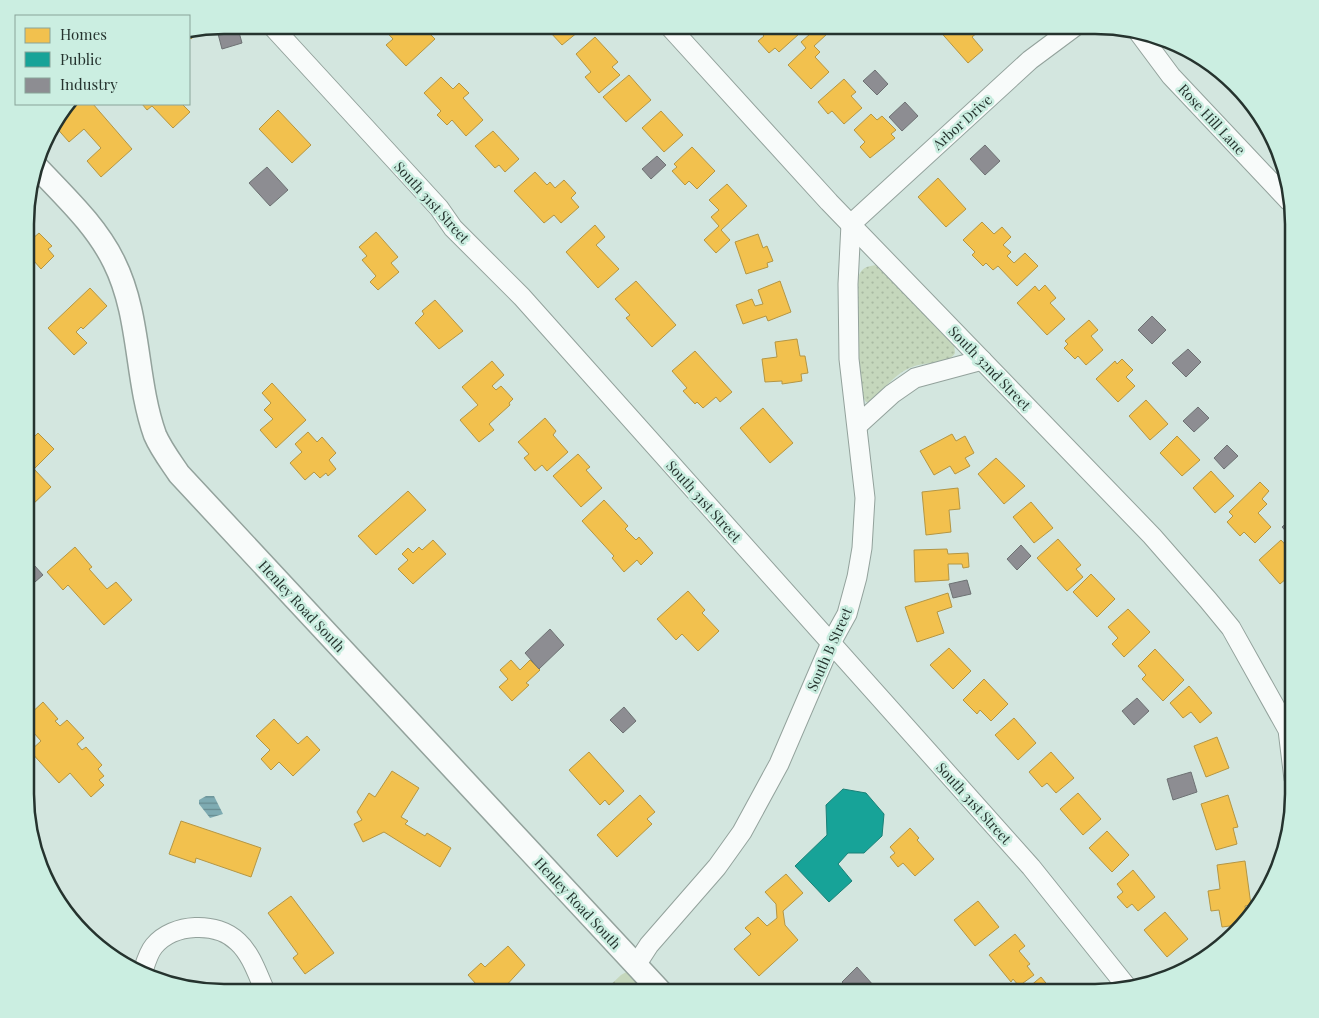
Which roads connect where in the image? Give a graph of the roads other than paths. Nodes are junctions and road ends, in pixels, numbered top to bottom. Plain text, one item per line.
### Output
1 (279, 34) edge
2 (676, 34) edge
3 (1065, 34) edge
4 (1144, 40) edge
5 (41, 171) edge
6 (1283, 195) edge
7 (851, 224) junction
8 (982, 360) junction
9 (858, 425) junction
10 (831, 643) junction
11 (1285, 721) edge
12 (636, 965) junction
13 (145, 967) edge
14 (1123, 982) edge
15 (262, 984) edge
16 (654, 984) edge

1 - 10 street, South 31st Street
2 - 7 street, South 32nd Street
3 - 7 street, Arbor Drive
4 - 6 street, Rose Hill Lane
5 - 12 street, Henley Road South
7 - 8 street, South 32nd Street
7 - 9 street, South B Street
8 - 9 street
8 - 11 street, South 32nd Street
9 - 10 street, South B Street
10 - 12 street, South B Street
10 - 14 street, South 31st Street
12 - 16 street, Henley Road South
13 - 15 street

